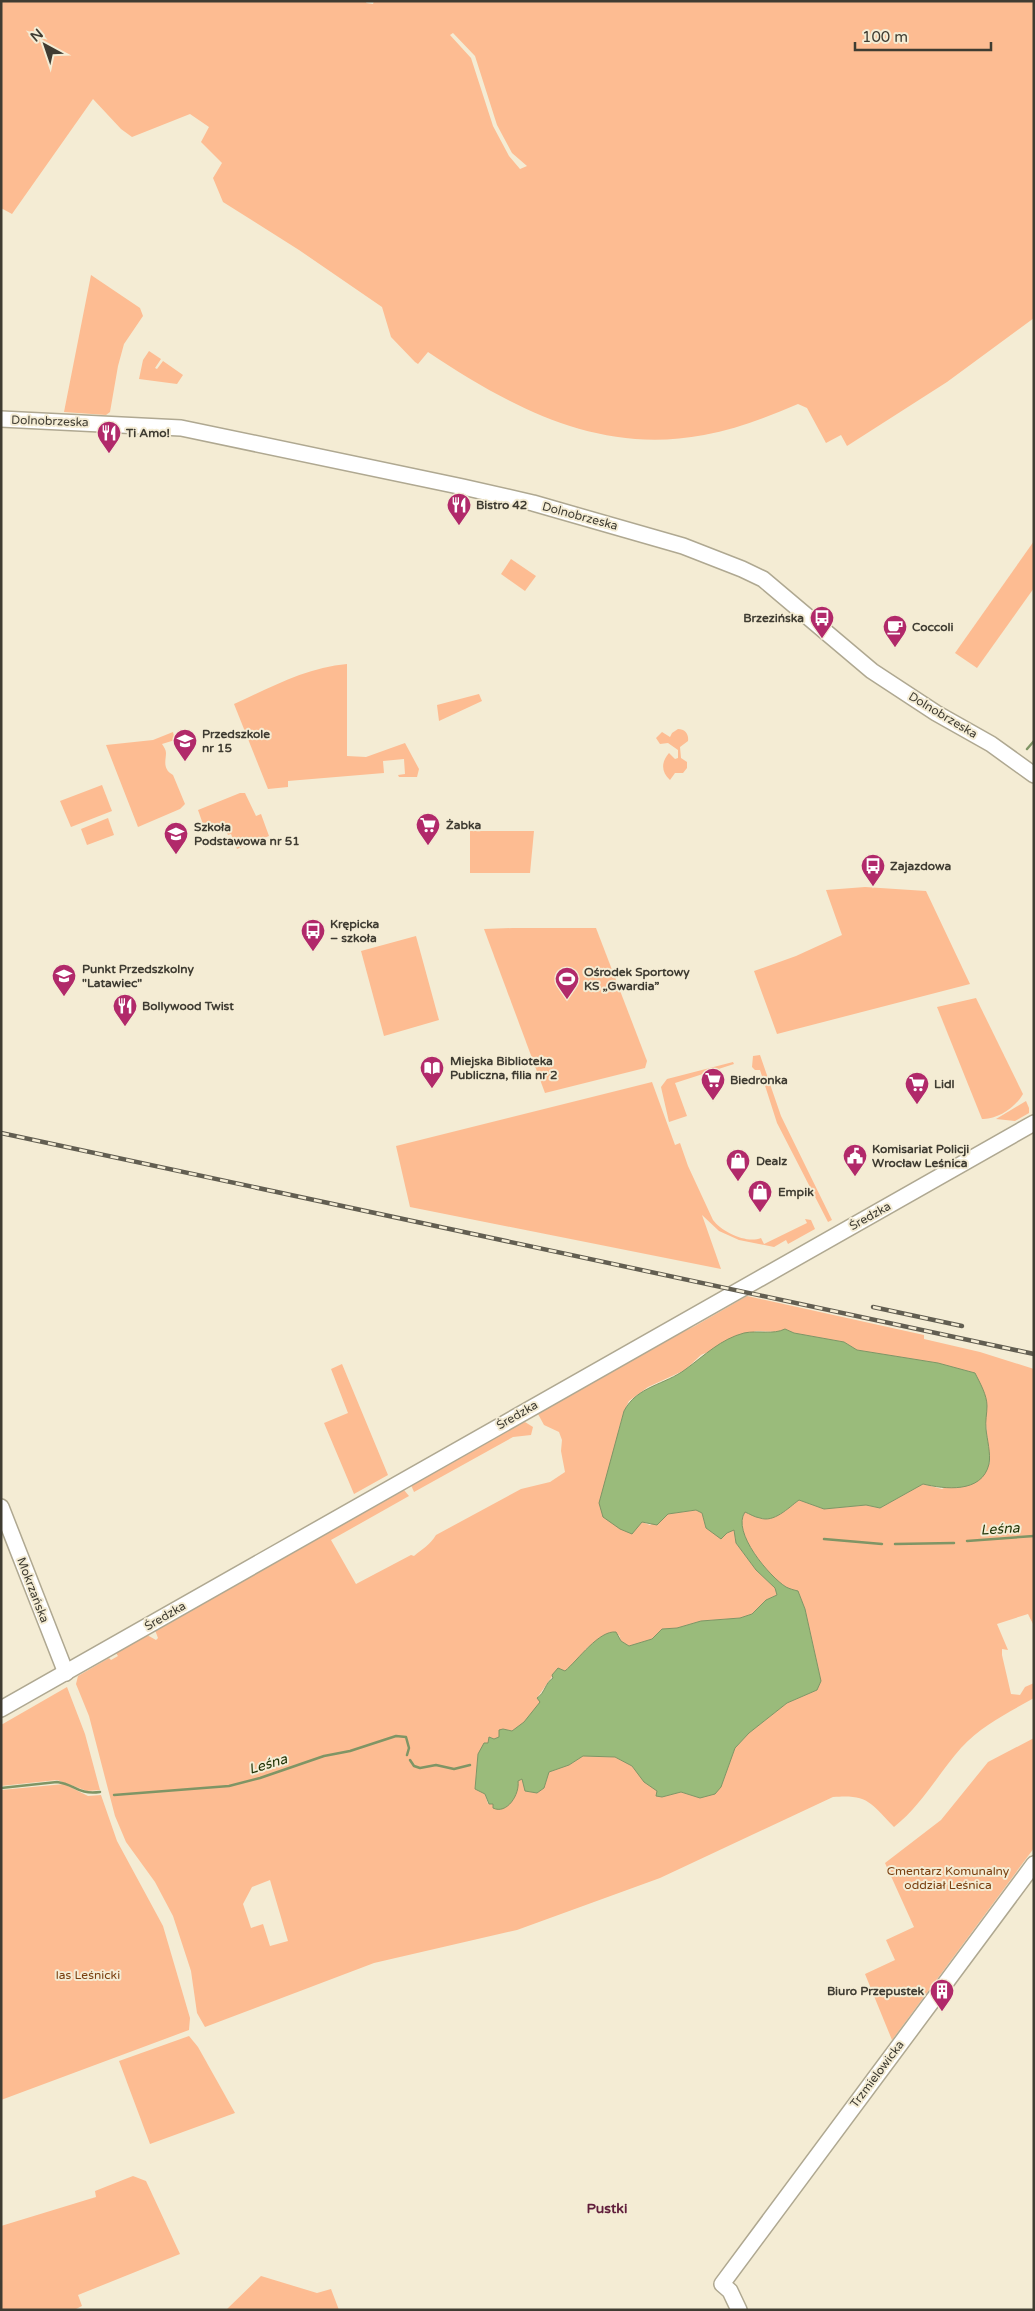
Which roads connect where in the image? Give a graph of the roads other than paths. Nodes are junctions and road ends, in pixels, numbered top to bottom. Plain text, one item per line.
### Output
1 (1, 419) edge
2 (1034, 775) edge
3 (1034, 1123) edge
4 (1, 1507) edge
5 (66, 1672) junction
6 (1, 1709) edge
7 (1034, 1864) edge
8 (738, 2310) edge

1 - 2 street, Dolnobrzeska
3 - 5 street, Średzka
4 - 5 street, Mokrzańska
5 - 6 street, Średzka
7 - 8 street, Trzmielowicka

